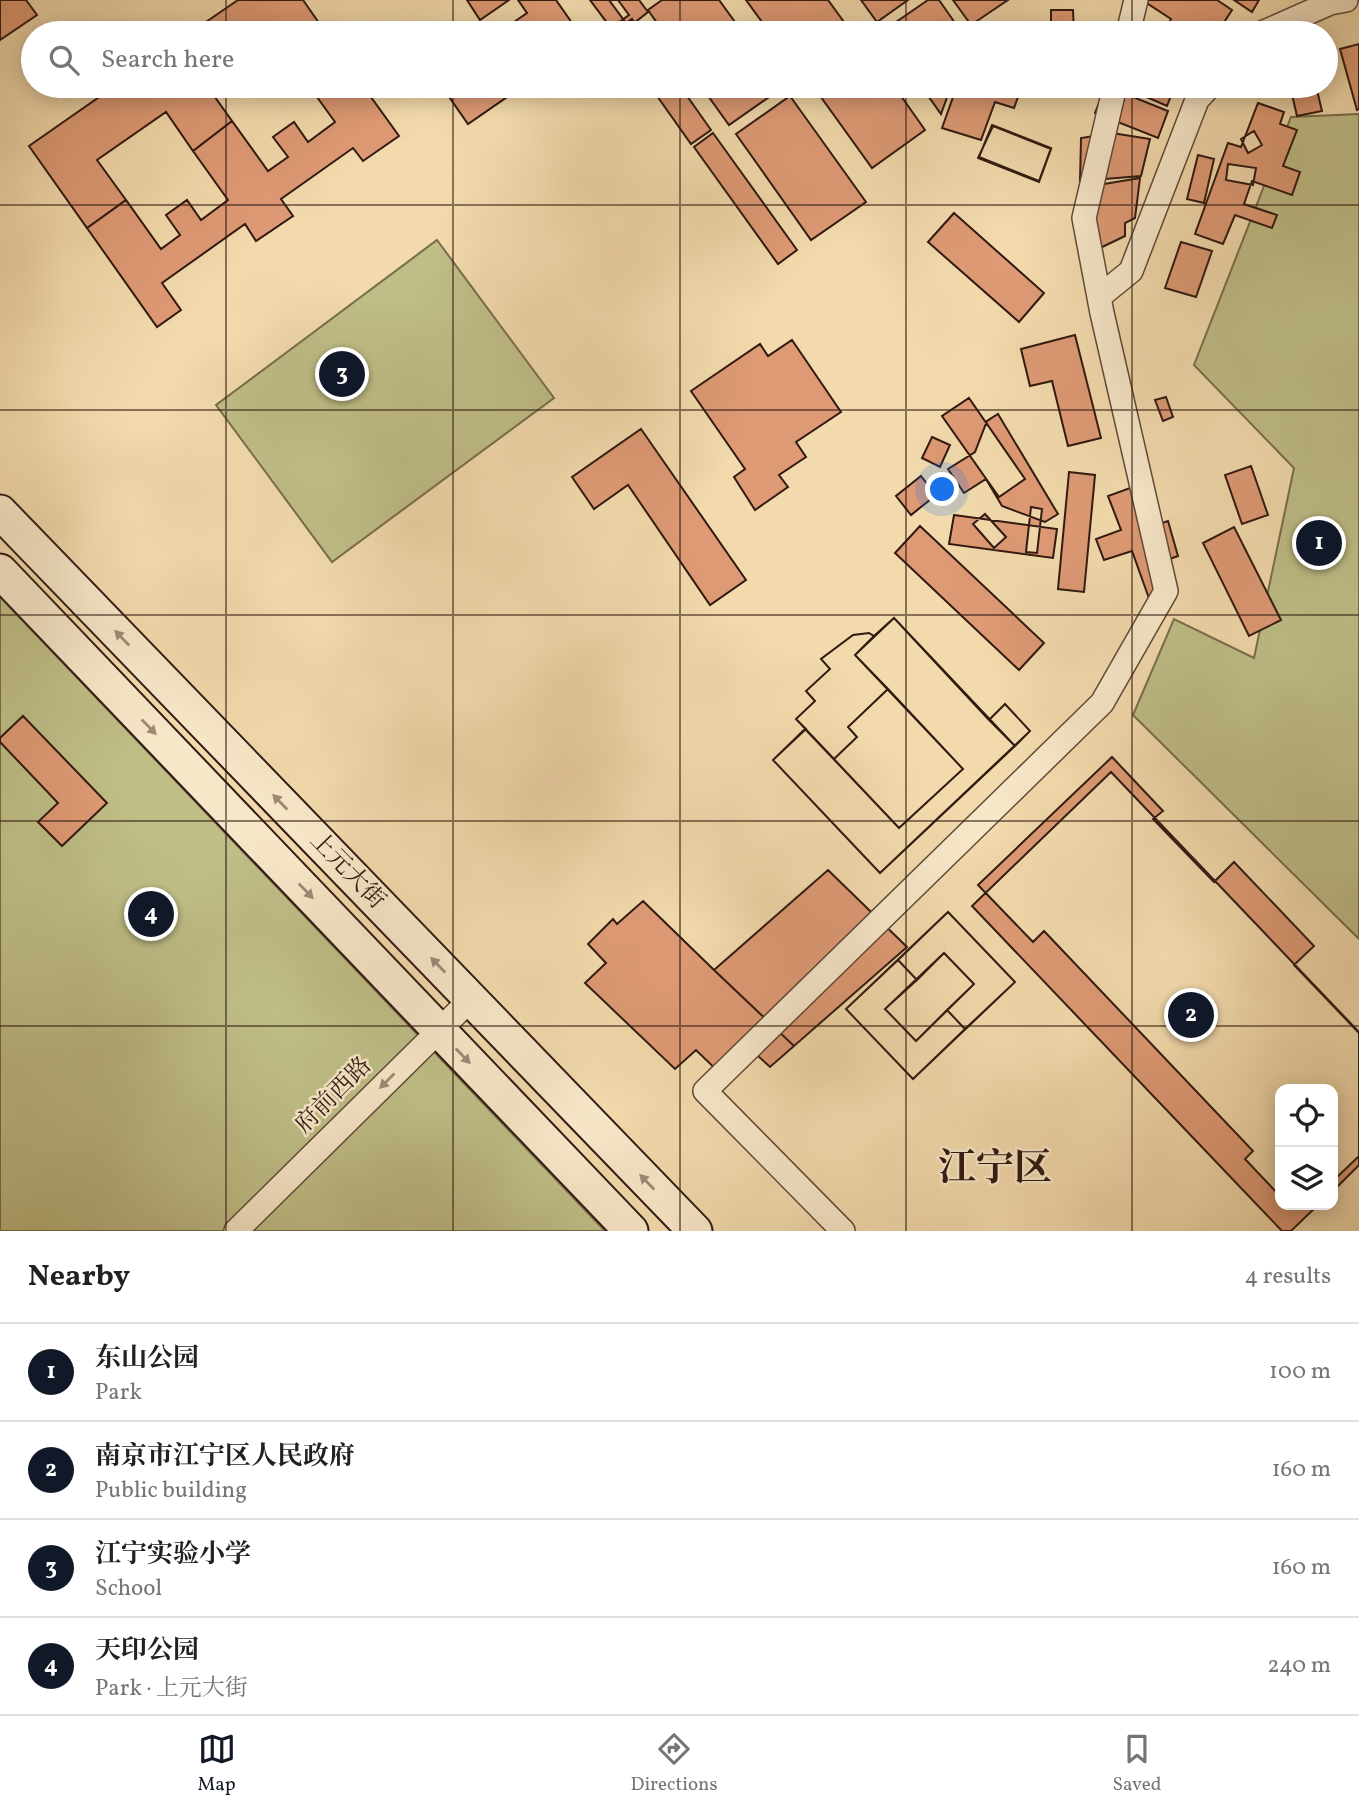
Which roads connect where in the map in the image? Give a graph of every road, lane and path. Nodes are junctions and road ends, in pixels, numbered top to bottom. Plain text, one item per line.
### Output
1 (1136, 0) edge
2 (1346, 0) edge
3 (1131, 21) edge
4 (1289, 21) edge
5 (1112, 98) edge
6 (1200, 98) edge
7 (1099, 297) junction
8 (0, 512) edge
9 (0, 571) edge
10 (471, 999) junction
11 (438, 1030) junction
12 (236, 1231) edge
13 (631, 1231) edge
14 (695, 1231) edge
15 (843, 1231) edge

1 - 3 street
2 - 4 street
5 - 7 street
6 - 7 street
7 - 15 street
10 -> 8 main road, 上元大街
9 -> 11 main road, 上元大街
10 - 11 street, 府前西路
14 -> 10 main road, 上元大街
11 -> 12 street, 府前西路
11 -> 13 main road, 上元大街

